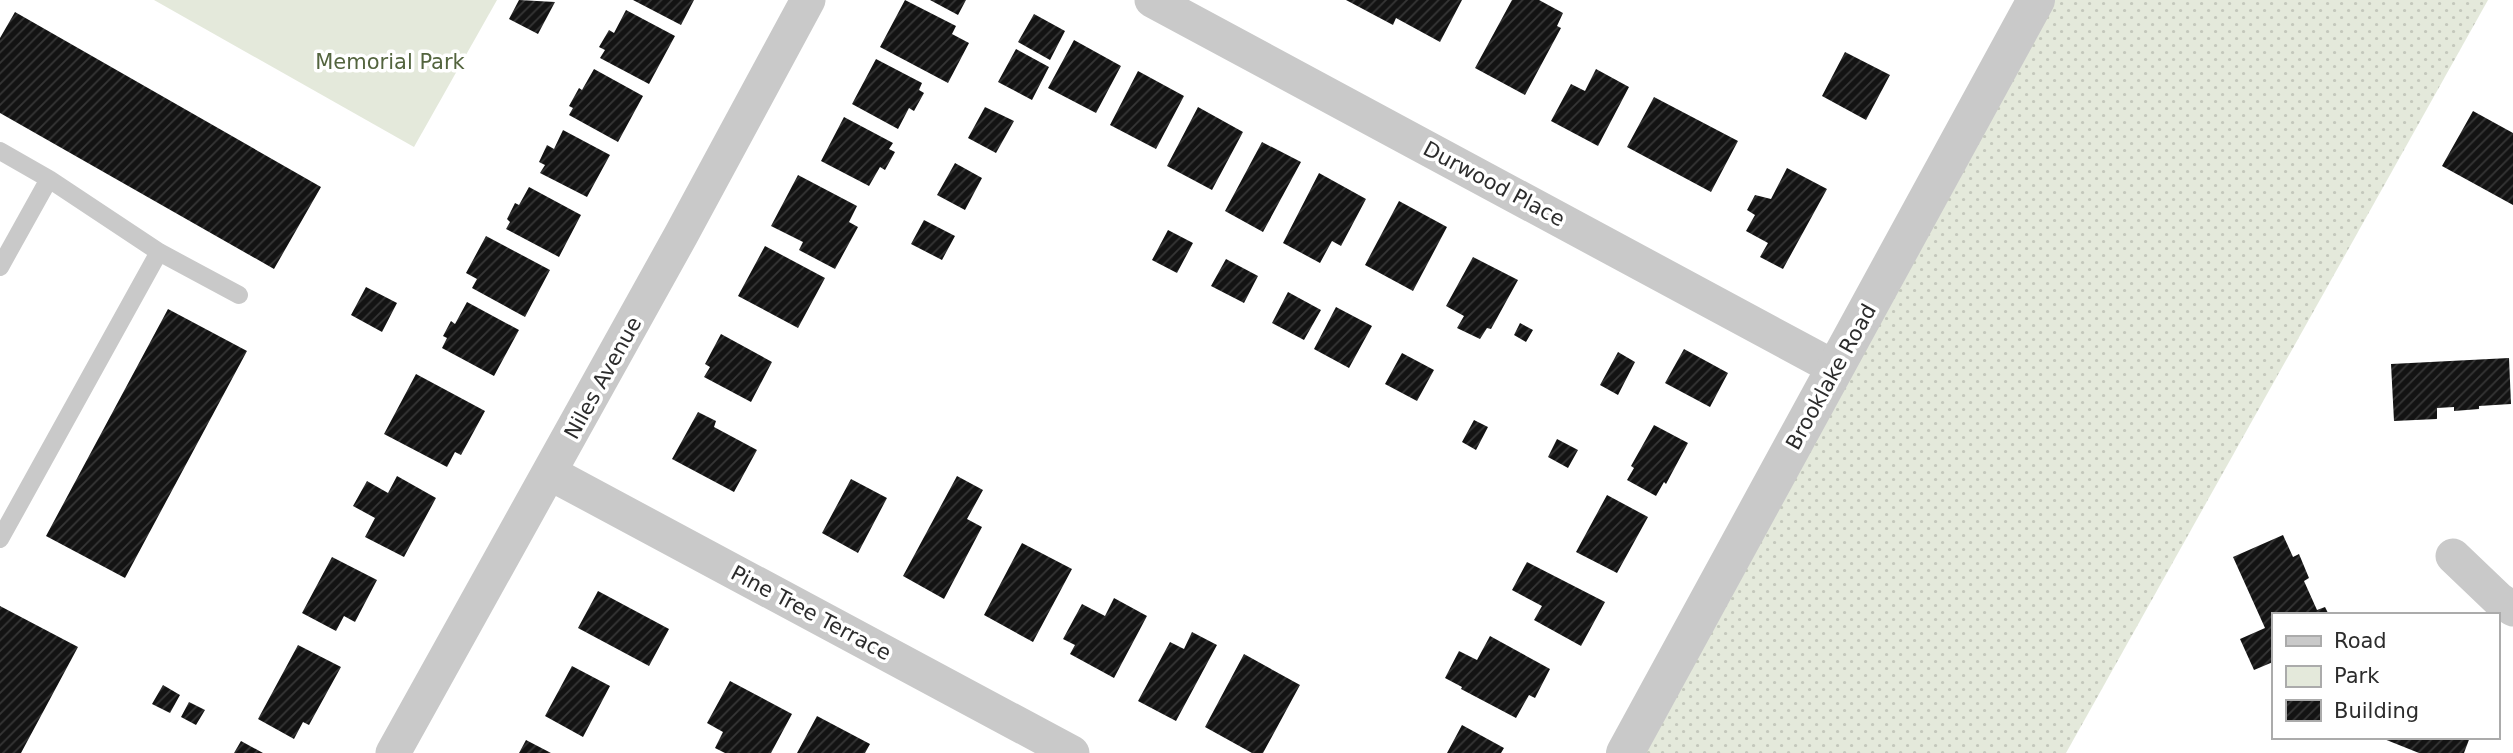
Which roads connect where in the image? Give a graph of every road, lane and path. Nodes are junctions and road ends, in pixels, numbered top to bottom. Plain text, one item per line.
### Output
1 (808, 0) edge
2 (1152, 0) edge
3 (2036, 0) edge
4 (0, 151) edge
5 (49, 179) junction
6 (159, 251) junction
7 (0, 267) edge
8 (239, 295) dead end
9 (1835, 369) junction
10 (550, 473) junction
11 (0, 538) edge
12 (2453, 556) dead end
13 (2513, 609) edge
14 (393, 753) edge
15 (1072, 753) edge
16 (1625, 753) edge

1 - 10 street, Niles Avenue
2 - 9 street, Durwood Place
3 - 9 street, Brooklake Road
4 - 5 lane
5 - 6 lane
5 - 7 lane
6 - 8 lane
6 - 11 lane
9 - 16 street, Brooklake Road
10 - 14 street, Niles Avenue
10 - 15 street, Pine Tree Terrace
12 - 13 street

